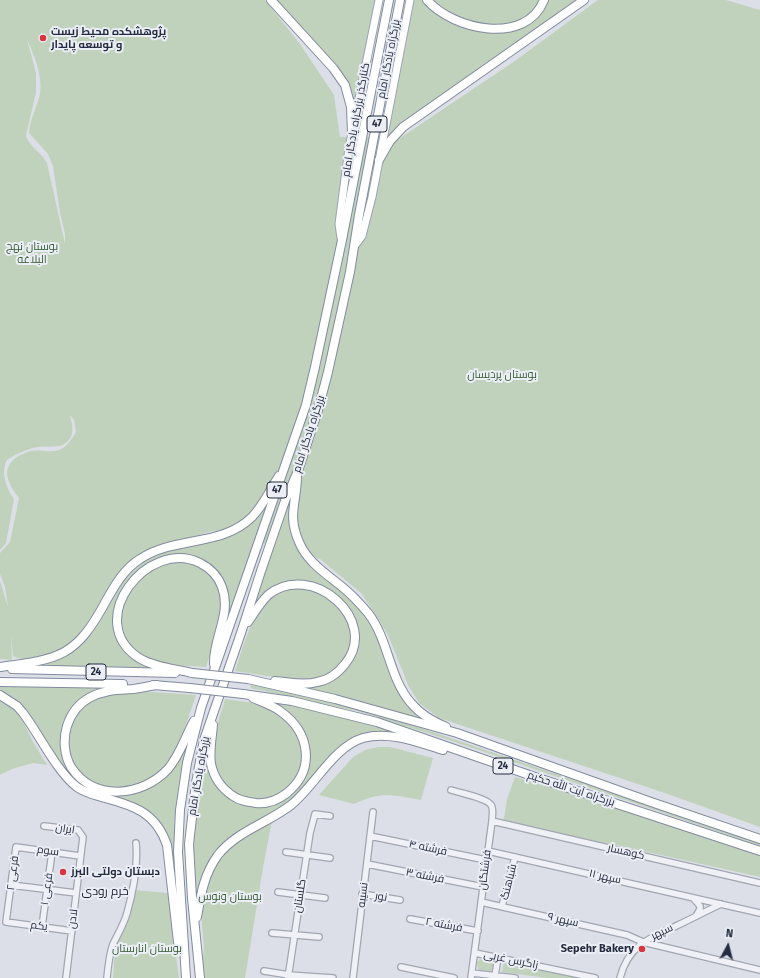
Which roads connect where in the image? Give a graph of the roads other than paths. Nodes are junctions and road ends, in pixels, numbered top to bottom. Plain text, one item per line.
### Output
1 (271, 0) edge
2 (379, 0) edge
3 (389, 0) edge
4 (400, 0) edge
5 (410, 0) edge
6 (427, 0) edge
7 (544, 0) edge
8 (584, 0) edge
9 (352, 133) junction
10 (379, 160) junction
11 (342, 240) junction
12 (354, 248) junction
13 (284, 469) junction
14 (298, 471) junction
15 (241, 633) junction
16 (0, 668) edge
17 (214, 669) junction
18 (192, 673) junction
19 (248, 679) junction
20 (0, 682) edge
21 (157, 685) junction
22 (243, 694) junction
23 (0, 695) edge
24 (201, 708) junction
25 (214, 710) junction
26 (457, 733) junction
27 (535, 777) junction
28 (452, 790) dead end
29 (373, 812) dead end
30 (330, 816) dead end
31 (492, 821) junction
32 (44, 826) dead end
33 (370, 836) junction
34 (83, 837) joint
35 (760, 839) edge
36 (136, 842) dead end
37 (16, 847) joint
38 (488, 851) junction
39 (760, 851) edge
40 (52, 852) junction
41 (286, 852) dead end
42 (307, 855) junction
43 (80, 856) junction
44 (515, 857) junction
45 (330, 858) dead end
46 (486, 860) junction
47 (367, 864) junction
48 (760, 883) edge
49 (11, 885) junction
50 (483, 887) junction
51 (47, 889) junction
52 (278, 892) dead end
53 (76, 893) junction
54 (362, 894) junction
55 (301, 895) junction
56 (692, 897) junction
57 (325, 898) dead end
58 (400, 900) dead end
59 (482, 902) junction
60 (722, 904) junction
61 (502, 906) junction
62 (760, 913) edge
63 (696, 916) junction
64 (410, 919) dead end
65 (6, 922) joint
66 (42, 927) junction
67 (196, 927) junction
68 (72, 930) junction
69 (478, 932) junction
70 (272, 933) dead end
71 (295, 935) junction
72 (319, 937) dead end
73 (643, 942) junction
74 (474, 953) junction
75 (498, 958) junction
76 (401, 967) dead end
77 (760, 970) edge
78 (264, 971) dead end
79 (185, 974) edge
80 (288, 976) edge
81 (471, 976) edge
82 (495, 976) junction
83 (66, 978) edge
84 (107, 978) edge
85 (200, 978) edge
86 (333, 978) edge
87 (353, 978) edge
88 (454, 978) edge
89 (515, 978) edge
90 (595, 978) edge
91 (620, 978) edge

1 - 9 highway
2 - 9 main road, کنارگذر بزرگراه یادگار امام
3 - 11 highway, بزرگراه یادگار امام / 47
4 - 12 highway, بزرگراه یادگار امام / 47
5 - 10 main road
6 - 7 highway
8 - 10 highway
9 - 11 main road, کنارگذر بزرگراه یادگار امام
10 - 12 main road
11 - 13 highway, بزرگراه یادگار امام / 47
12 - 14 highway, بزرگراه یادگار امام / 47
13 - 16 highway
13 - 17 highway, بزرگراه یادگار امام / 47
14 - 15 highway, بزرگراه یادگار امام / 47
14 - 26 highway
15 - 19 highway
15 - 25 highway, بزرگراه یادگار امام / 47
16 - 18 highway, 24
17 - 18 highway
17 - 24 highway, بزرگراه یادگار امام / 47
18 - 19 highway, 24, bridge
19 - 26 highway, بزرگراه آیت الله حکیم / 24
20 - 21 highway, 24
21 - 22 highway, 24, bridge
21 - 24 highway
22 - 25 highway
22 - 27 highway, بزرگراه آیت الله حکیم / 24
23 - 79 highway
24 - 79 highway, بزرگراه یادگار امام / 47
25 - 67 highway, بزرگراه یادگار امام / 47
26 - 35 highway, بزرگراه آیت الله حکیم / 24
27 - 39 highway, بزرگراه آیت الله حکیم / 24
27 - 67 highway
28 - 31 street, فرشتگان
29 - 33 street, نسیبه
30 - 42 street, گلستان
31 - 38 street, فرشتگان
31 - 48 street, کوهسار
32 - 34 street, ایران
33 - 46 street, فرشته ۴
33 - 47 street, نسیبه
34 - 43 street, لادن
36 - 84 street
37 - 40 street, سوم
37 - 49 street, فرعی ۲
38 - 44 street, سپهر ۱۱
38 - 46 street, فرشتگان
40 - 43 street, سوم
40 - 51 street, فرعی ۱
41 - 42 street
42 - 45 street
42 - 55 street, گلستان
43 - 53 street, لادن
44 - 56 street, سپهر ۱۱
44 - 61 street, شباهنگ
46 - 50 street, فرشتگان
47 - 50 street, فرشته ۳
47 - 54 street, نسیبه
49 - 51 street
49 - 65 street, فرعی ۲
50 - 59 street, فرشتگان
51 - 53 street
51 - 66 street, فرعی ۱
52 - 55 street
53 - 68 street, لادن
54 - 58 street, نور
54 - 87 street, نسیبه
55 - 57 street
55 - 71 street, گلستان
56 - 60 street, سپهر ۱۱
56 - 63 street
59 - 61 street, سپهر ۹
59 - 69 street, فرشتگان
60 - 62 street, سپهر ۱۱
60 - 63 street, سپهر
61 - 73 street, سپهر ۹
63 - 73 street, سپهر
64 - 69 street, فرشته ۲
65 - 66 street, یکم
66 - 68 street, یکم
67 - 85 highway, بزرگراه یادگار امام / 47
68 - 83 street, لادن
69 - 74 street, فرشتگان
70 - 71 street
71 - 72 street
71 - 80 street, گلستان
73 - 77 street, سپهر ۹
73 - 91 street, سپهر
74 - 75 street, زاگرس غربی
74 - 81 street, فرشتگان
75 - 82 street
75 - 90 street, زاگرس غربی
76 - 88 street
78 - 80 street
80 - 86 street
81 - 82 street, زاگرس غربی
82 - 89 street, زاگرس غربی

